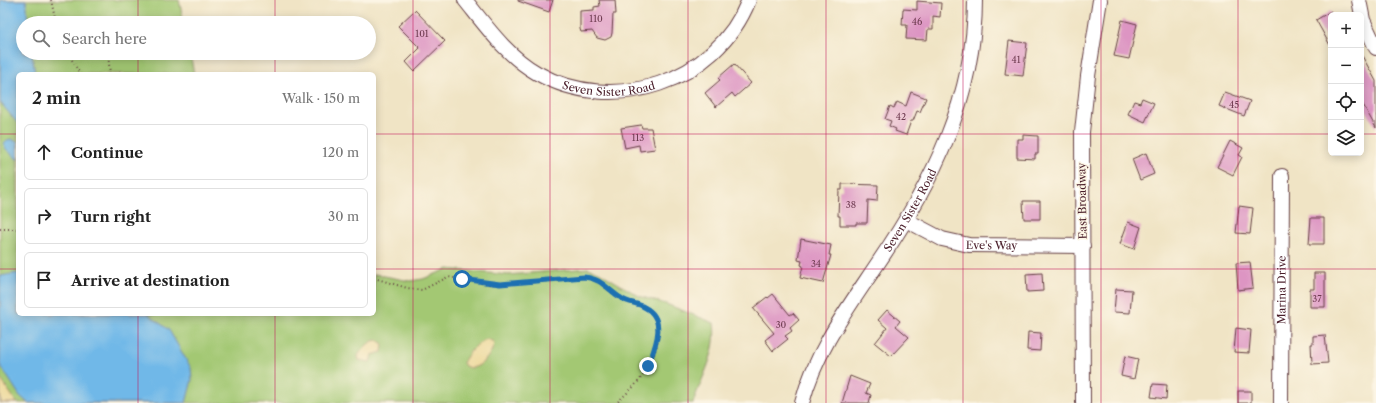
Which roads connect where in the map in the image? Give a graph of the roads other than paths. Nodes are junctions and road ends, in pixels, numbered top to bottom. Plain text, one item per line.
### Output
1 (465, 0) edge
2 (749, 0) edge
3 (975, 0) edge
4 (1100, 0) edge
5 (1359, 0) edge
6 (1376, 48) edge
7 (1282, 176) dead end
8 (906, 220) junction
9 (1084, 246) junction
10 (802, 403) edge
11 (1083, 403) edge
12 (1281, 403) edge

1 - 2 street, Seven Sister Road
3 - 8 street, Seven Sister Road
4 - 9 street, East Broadway
5 - 6 street
7 - 12 street, Marina Drive
8 - 9 street, Eve's Way
8 - 10 street, Seven Sister Road
9 - 11 street, East Broadway

